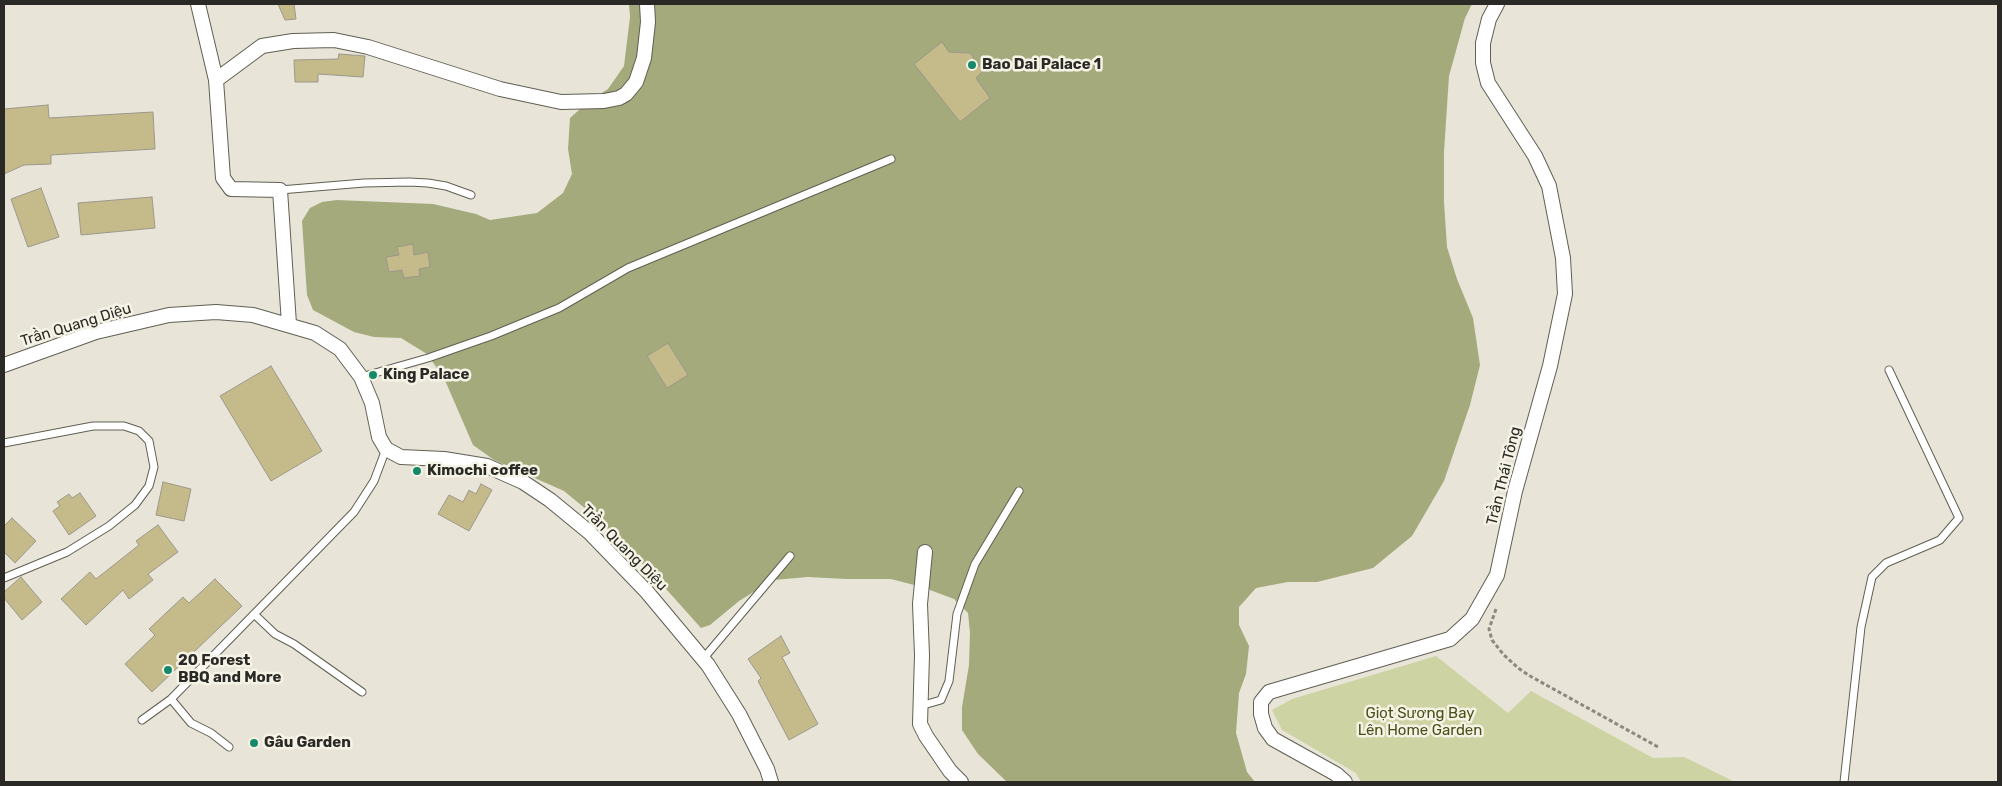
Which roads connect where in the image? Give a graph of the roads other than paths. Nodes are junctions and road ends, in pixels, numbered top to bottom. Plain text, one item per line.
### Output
1 (198, 4) edge
2 (647, 4) edge
3 (1497, 4) edge
4 (216, 80) junction
5 (891, 159) dead end
6 (280, 190) junction
7 (471, 195) dead end
8 (289, 324) junction
9 (4, 365) edge
10 (1889, 370) dead end
11 (361, 377) junction
12 (4, 442) edge
13 (386, 449) junction
14 (1019, 491) dead end
15 (925, 552) dead end
16 (790, 556) dead end
17 (4, 578) edge
18 (254, 614) junction
19 (704, 659) junction
20 (362, 692) dead end
21 (171, 699) junction
22 (920, 706) junction
23 (142, 720) dead end
24 (229, 747) dead end
25 (771, 782) edge
26 (961, 782) edge
27 (1345, 782) edge
28 (1844, 782) edge

1 - 4 street
2 - 4 street
3 - 27 street, Trần Thái Tông
4 - 6 street
5 - 11 lane
6 - 7 lane
6 - 8 street
8 - 9 street, Trần Quang Diệu
8 - 11 street, Trần Quang Diệu
10 - 28 lane
11 - 13 street, Trần Quang Diệu
12 - 17 lane
13 - 18 lane
13 - 19 street, Trần Quang Diệu
14 - 22 lane
15 - 22 street
16 - 19 lane
18 - 20 lane
18 - 21 lane
19 - 25 street, Trần Quang Diệu
21 - 23 lane
21 - 24 lane
22 - 26 street

